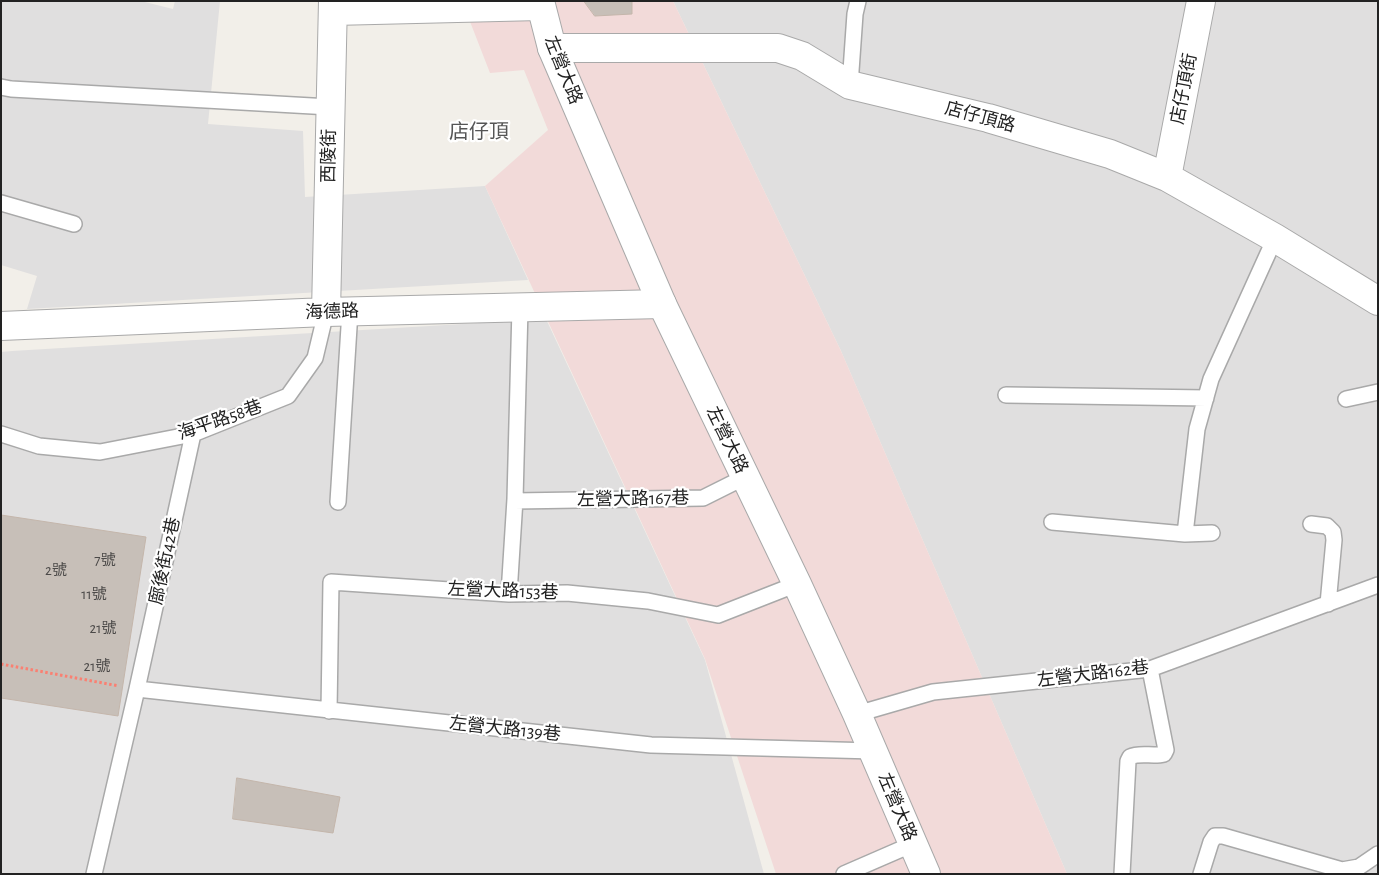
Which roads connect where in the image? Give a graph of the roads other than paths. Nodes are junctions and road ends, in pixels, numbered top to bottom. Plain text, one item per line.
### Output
1 (858, 1) edge
2 (1201, 1) edge
3 (540, 4) edge
4 (333, 6) edge
5 (552, 48) junction
6 (850, 85) junction
7 (1, 87) edge
8 (330, 107) junction
9 (1167, 176) junction
10 (1, 203) edge
11 (74, 224) dead end
12 (1275, 238) junction
13 (1378, 301) edge
14 (662, 304) junction
15 (520, 308) junction
16 (338, 311) junction
17 (1, 326) edge
18 (1378, 392) edge
19 (1006, 395) dead end
20 (1206, 398) junction
21 (1346, 399) dead end
22 (1, 434) edge
23 (193, 434) junction
24 (745, 477) junction
25 (515, 501) junction
26 (338, 502) dead end
27 (1052, 522) dead end
28 (1311, 524) dead end
29 (1212, 533) dead end
30 (1184, 534) junction
31 (797, 584) junction
32 (1378, 585) edge
33 (508, 594) junction
34 (1328, 604) junction
35 (1150, 670) junction
36 (137, 689) junction
37 (329, 711) junction
38 (857, 714) junction
39 (874, 751) junction
40 (913, 844) junction
41 (1378, 854) edge
42 (94, 874) edge
43 (844, 874) edge
44 (926, 874) edge
45 (1122, 874) edge
46 (1201, 874) edge

1 - 6 lane
2 - 9 street, 店仔頂街
3 - 4 street
3 - 5 street, 左營大路
4 - 8 street, 西陵街
5 - 6 street, 店仔頂路
5 - 14 street, 左營大路
6 - 9 street, 店仔頂路
7 - 8 lane
8 - 16 street, 西陵街
9 - 12 street, 店仔頂路
10 - 11 lane
12 - 13 street, 店仔頂路
12 - 20 lane
14 - 15 street, 海德路
14 - 24 street, 左營大路
15 - 16 street, 海德路
15 - 25 lane
16 - 17 street, 海德路
16 - 23 lane, 海平路58巷
16 - 26 lane
18 - 21 lane
19 - 20 lane
20 - 30 lane
22 - 23 lane, 海平路58巷
23 - 36 lane, 廍後街42巷
24 - 25 lane, 左營大路167巷
24 - 31 street, 左營大路
25 - 33 lane
27 - 30 lane
28 - 34 lane
29 - 30 lane
31 - 33 lane, 左營大路153巷
31 - 38 street, 左營大路
32 - 34 lane, 左營大路162巷
33 - 37 lane, 左營大路153巷
34 - 35 lane, 左營大路162巷
35 - 38 lane, 左營大路162巷
35 - 45 lane
36 - 37 lane, 左營大路139巷
36 - 42 lane, 廍後街42巷
37 - 39 lane, 左營大路139巷
38 - 39 street, 左營大路
39 - 40 street, 左營大路
40 - 43 lane
40 - 44 street, 左營大路
41 - 46 lane

